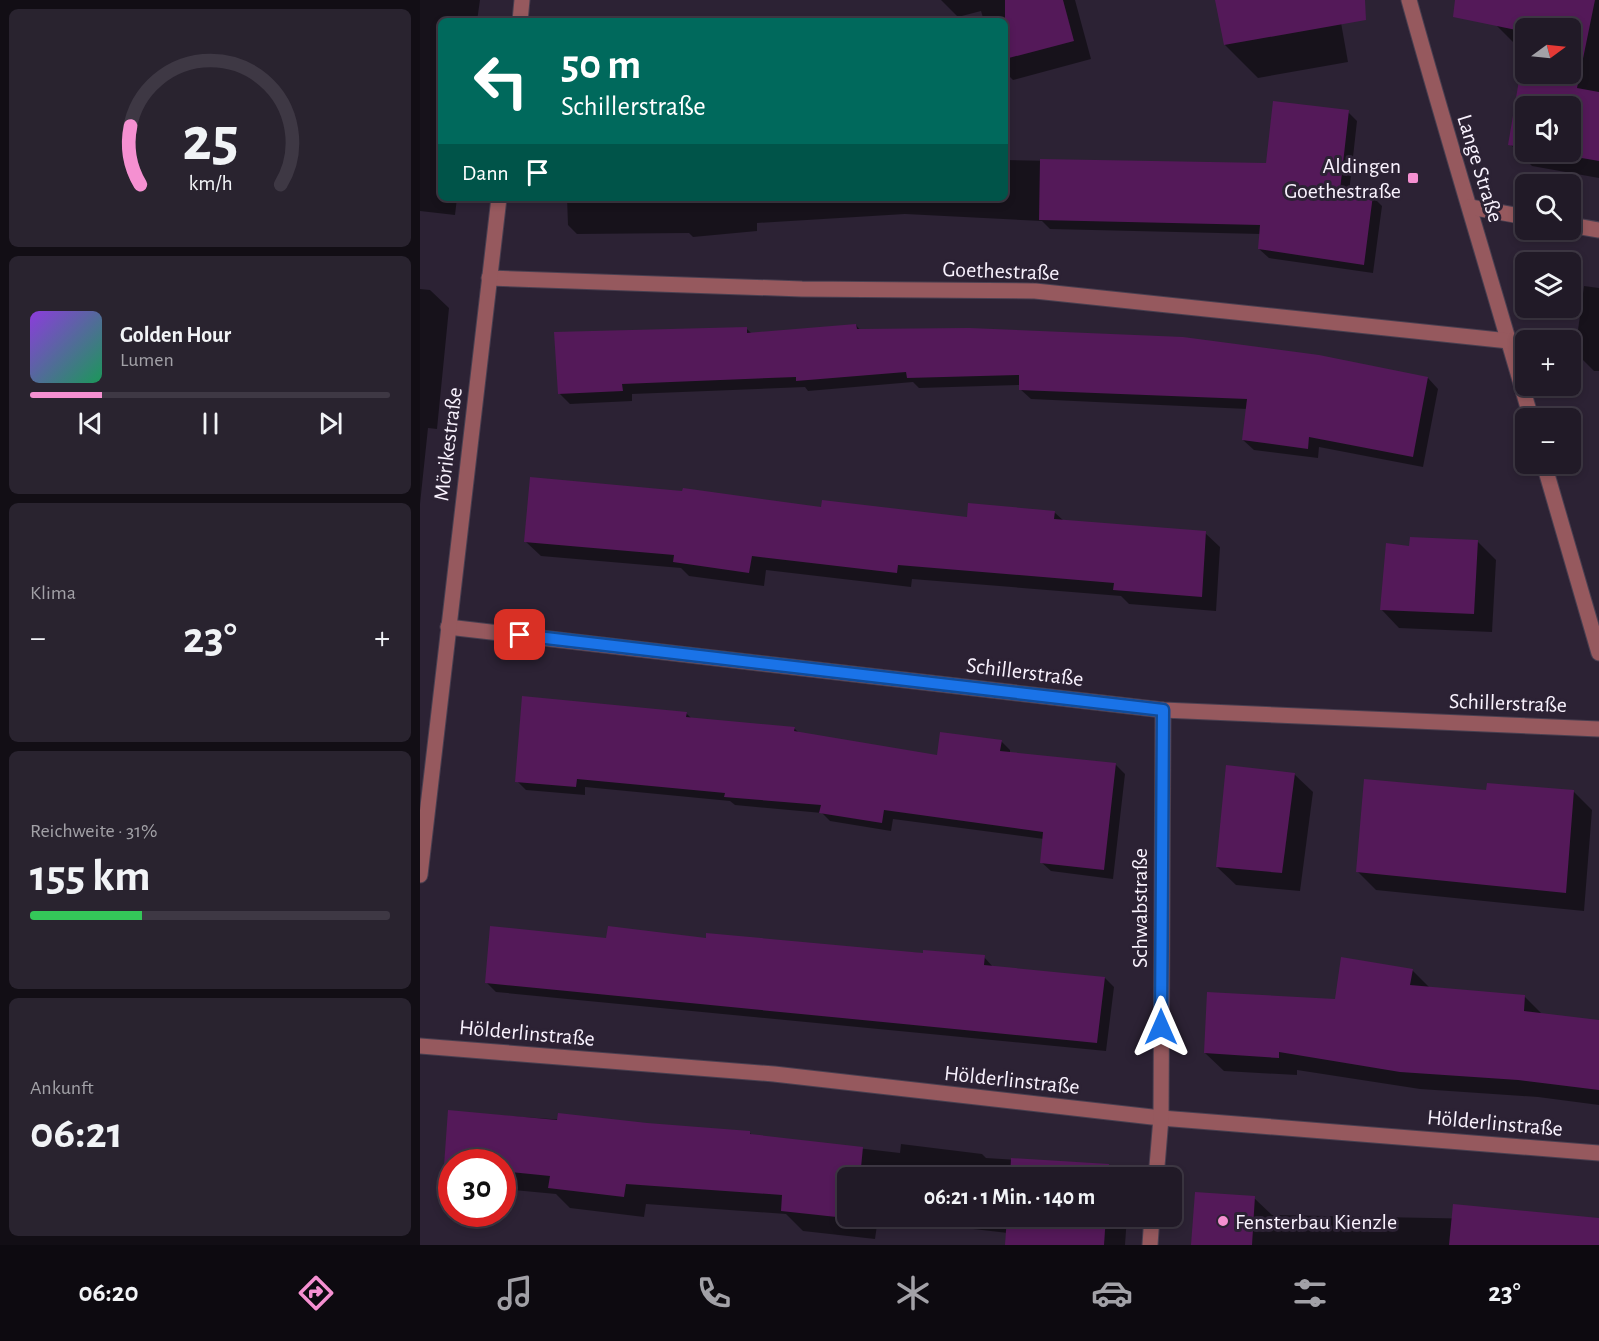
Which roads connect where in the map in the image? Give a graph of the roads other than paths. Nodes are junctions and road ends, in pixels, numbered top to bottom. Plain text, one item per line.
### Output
1 (522, 0) edge
2 (1409, 0) edge
3 (520, 18) edge
4 (499, 201) edge
5 (1470, 207) junction
6 (1515, 215) edge
7 (1581, 227) edge
8 (1599, 230) edge
9 (489, 278) junction
10 (1509, 341) junction
11 (1529, 408) edge
12 (1547, 474) edge
13 (448, 627) junction
14 (1599, 652) edge
15 (1163, 710) junction
16 (1599, 729) edge
17 (420, 875) edge
18 (420, 1046) edge
19 (1161, 1118) junction
20 (1599, 1153) edge
21 (1157, 1167) edge
22 (1151, 1227) edge
23 (1150, 1245) edge

1 - 3 street
2 - 5 street, Lange Straße
4 - 9 street, Mörikestraße
5 - 6 street
5 - 10 street, Lange Straße
7 - 8 street
9 - 10 street, Goethestraße
9 - 13 street, Mörikestraße
10 - 11 street, Lange Straße
12 - 14 street
13 - 15 street, Schillerstraße
13 - 17 street, Mörikestraße
15 - 16 street, Schillerstraße
15 - 19 street, Schwabstraße
18 - 19 street, Hölderlinstraße
19 - 20 street, Hölderlinstraße
19 - 21 street, Schwabstraße
22 - 23 street

